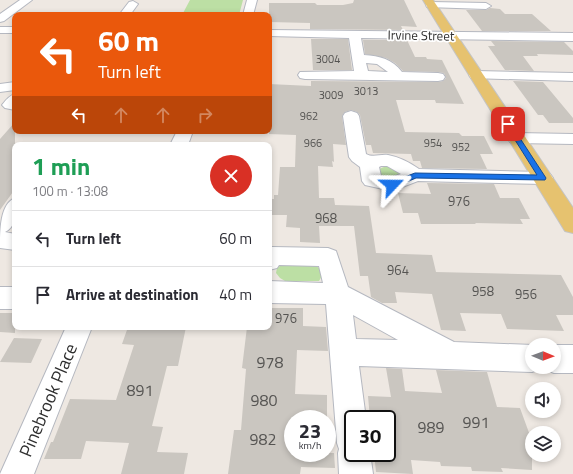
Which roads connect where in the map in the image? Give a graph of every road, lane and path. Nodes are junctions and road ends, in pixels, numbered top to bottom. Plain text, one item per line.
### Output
1 (27, 0) edge
2 (252, 0) edge
3 (430, 2) edge
4 (133, 4) dead end
5 (486, 6) dead end
6 (126, 12) edge
7 (249, 12) edge
8 (0, 19) edge
9 (0, 30) edge
10 (12, 30) edge
11 (272, 33) edge
12 (354, 34) junction
13 (451, 36) junction
14 (573, 37) edge
15 (359, 58) junction
16 (305, 75) dead end
17 (476, 75) junction
18 (362, 76) junction
19 (398, 76) junction
20 (438, 77) dead end
21 (573, 77) edge
22 (12, 86) edge
23 (0, 88) edge
24 (351, 116) dead end
25 (516, 138) junction
26 (573, 139) edge
27 (542, 178) junction
28 (12, 216) edge
29 (573, 225) edge
30 (5, 240) edge
31 (272, 256) edge
32 (272, 292) edge
33 (338, 294) junction
34 (0, 298) edge
35 (12, 298) edge
36 (78, 330) edge
37 (345, 352) junction
38 (453, 356) junction
39 (525, 358) edge
40 (561, 359) edge
41 (573, 359) edge
42 (350, 410) edge
43 (355, 462) edge
44 (17, 474) edge
45 (356, 474) edge

1 - 8 street
2 - 7 street
3 - 5 street
3 - 13 main road
4 - 6 street
9 - 10 street
11 - 12 street, Irvine Street
12 - 13 street, Irvine Street
12 - 15 street
13 - 14 street, Irvine Street
13 - 17 main road
15 - 18 street
15 - 19 street
16 - 18 street
17 - 21 street
17 - 25 main road
18 - 19 street
19 - 20 street
22 - 23 street
24 - 27 street
25 - 26 street
25 - 27 main road
27 - 29 main road
28 - 30 street
31 - 33 street
32 - 33 street
33 - 37 street
33 - 38 street
34 - 35 street
36 - 44 street, Pinebrook Place
37 - 38 street
37 - 42 street
38 - 39 street
40 - 41 street
43 - 45 street

